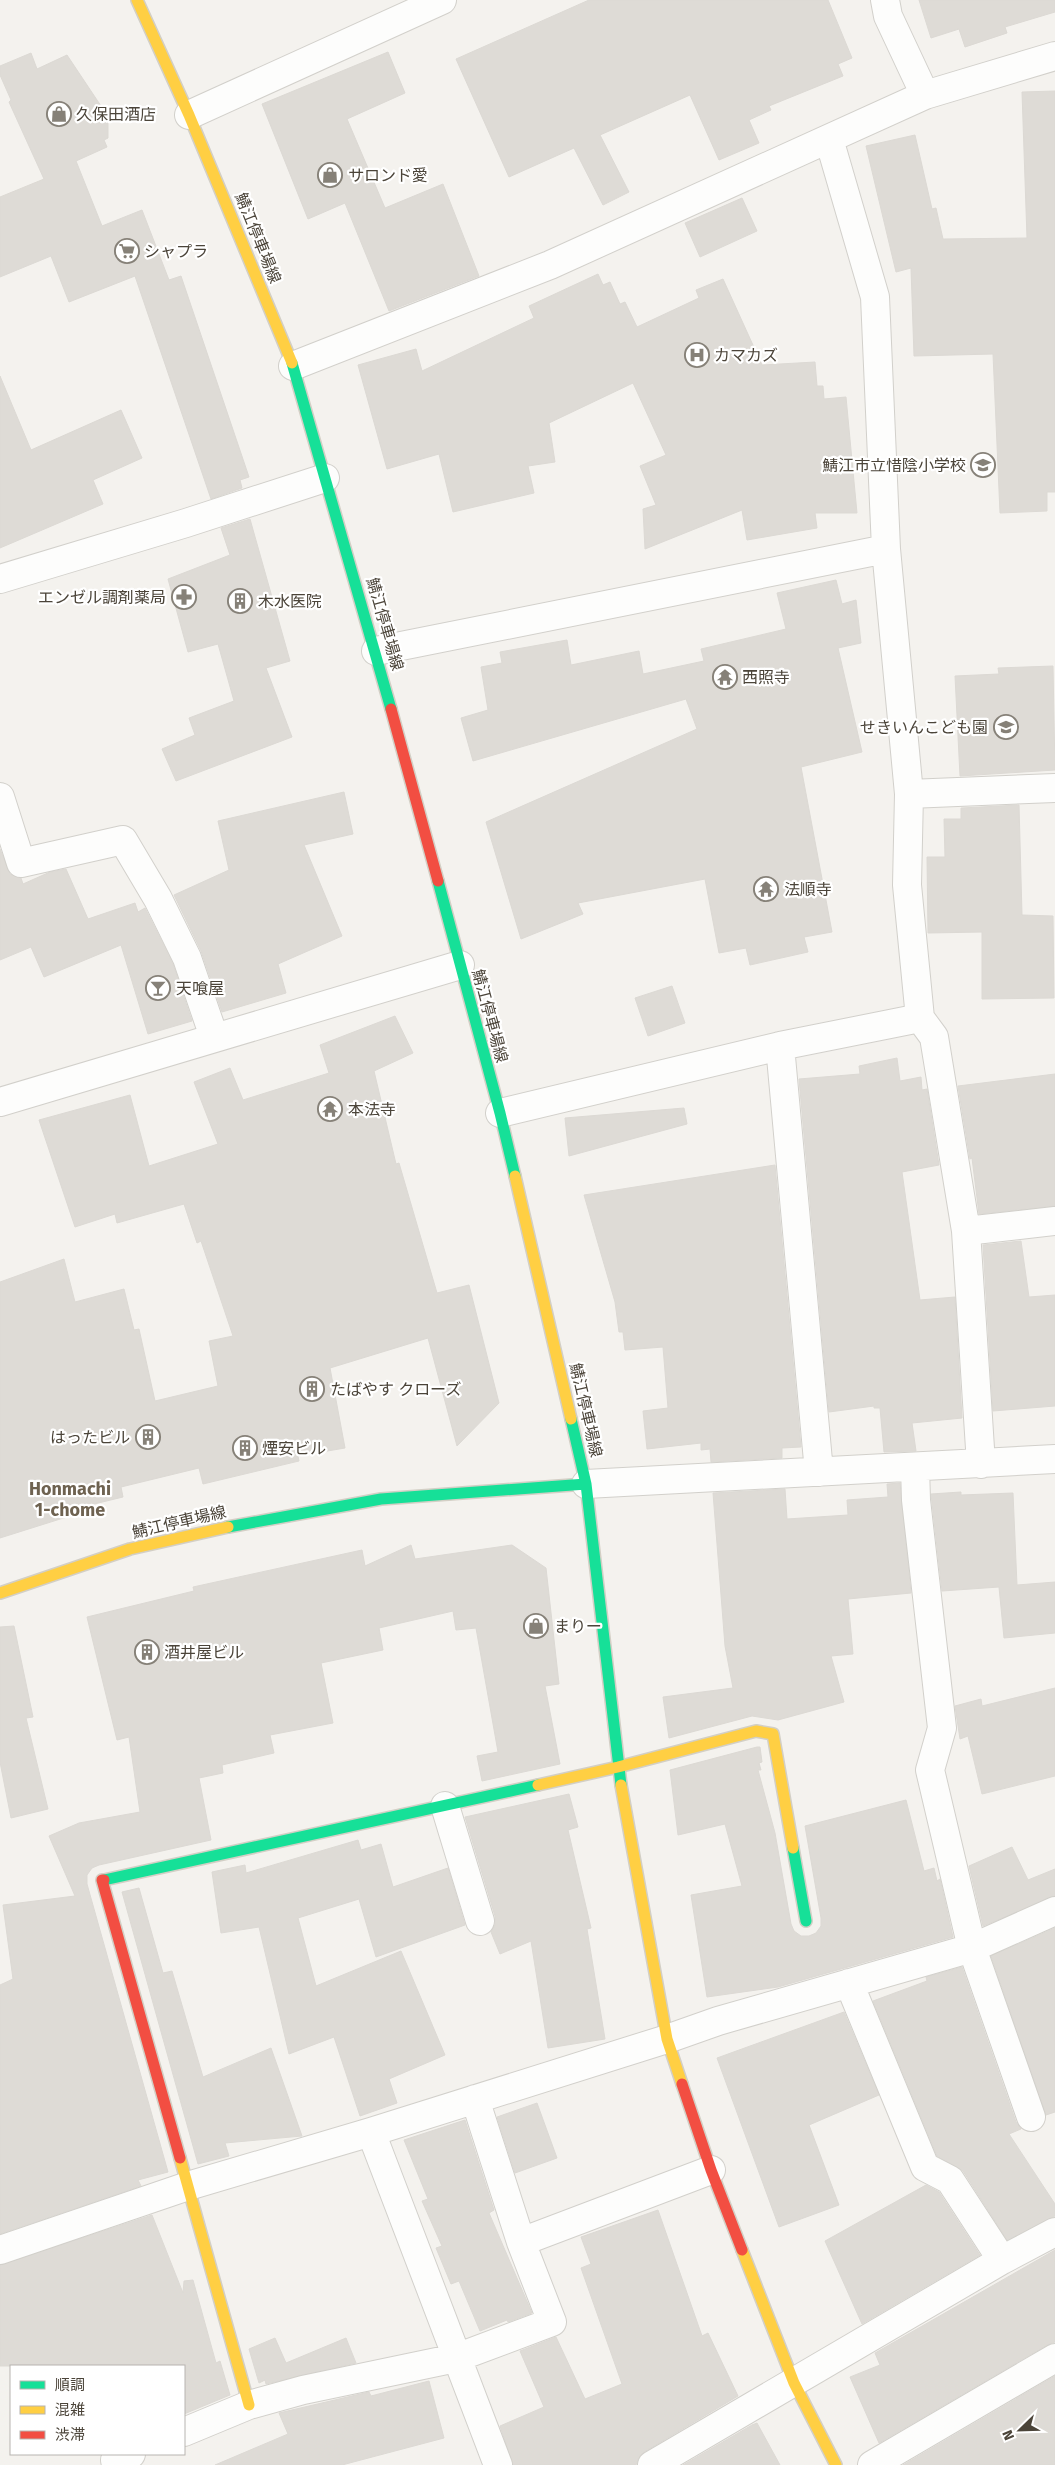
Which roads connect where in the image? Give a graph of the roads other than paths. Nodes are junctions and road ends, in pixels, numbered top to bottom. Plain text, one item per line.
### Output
1 (138, 0) edge
2 (442, 0) edge
3 (885, 0) edge
4 (1055, 56) edge
5 (925, 96) junction
6 (189, 115) junction
7 (829, 138) junction
8 (293, 366) junction
9 (325, 478) junction
10 (886, 549) junction
11 (0, 579) edge
12 (376, 651) junction
13 (1055, 788) edge
14 (909, 794) junction
15 (0, 797) edge
16 (11, 866) edge
17 (460, 965) junction
18 (920, 1018) junction
19 (214, 1037) junction
20 (780, 1046) junction
21 (0, 1102) edge
22 (500, 1113) junction
23 (1055, 1222) edge
24 (966, 1231) junction
25 (1055, 1459) edge
26 (981, 1464) junction
27 (915, 1466) junction
28 (819, 1472) junction
29 (586, 1484) junction
30 (0, 1593) edge
31 (618, 1767) junction
32 (445, 1806) junction
33 (1055, 1911) edge
34 (480, 1921) dead end
35 (806, 1921) dead end
36 (972, 1948) junction
37 (849, 1983) junction
38 (668, 2039) junction
39 (475, 2099) junction
40 (1031, 2117) dead end
41 (371, 2132) junction
42 (711, 2170) junction
43 (188, 2186) junction
44 (1055, 2232) edge
45 (521, 2242) junction
46 (0, 2250) edge
47 (1002, 2260) junction
48 (456, 2358) junction
49 (1055, 2358) edge
50 (794, 2383) junction
51 (249, 2405) junction
52 (185, 2432) edge
53 (128, 2455) edge
54 (116, 2465) edge
55 (498, 2465) edge
56 (652, 2465) edge
57 (836, 2465) edge
58 (872, 2465) edge

1 - 6 street, 鯖江停車場線
2 - 6 street
3 - 5 street
4 - 5 street
5 - 7 street
6 - 8 street, 鯖江停車場線
7 - 8 street
7 - 10 street
8 - 9 street, 鯖江停車場線
9 - 11 street
9 - 12 street, 鯖江停車場線
10 - 12 street
10 - 14 street
12 - 17 street, 鯖江停車場線
13 - 14 street
14 - 18 street
15 - 16 street
16 - 19 street
17 - 19 street
17 - 22 street, 鯖江停車場線
18 - 20 street
18 - 24 street
19 - 21 street
20 - 22 street
20 - 28 street
22 - 29 street, 鯖江停車場線
23 - 24 street
24 - 26 street
25 - 26 street
26 - 27 street
27 - 28 street
27 - 36 street
28 - 29 street
29 - 30 street, 鯖江停車場線
29 - 31 street
31 - 32 street
31 - 35 street
31 - 38 street
32 - 34 street
32 - 43 street
33 - 36 street
36 - 37 street
36 - 40 street
37 - 38 street
37 - 47 street
38 - 39 street
38 - 42 street
39 - 41 street
39 - 45 street
41 - 43 street
41 - 48 street
42 - 45 street
42 - 50 street
43 - 46 street
43 - 51 street
44 - 47 street
45 - 48 street
47 - 50 street
48 - 51 street
48 - 55 street
49 - 58 street
50 - 56 street
50 - 57 street
51 - 52 street
53 - 54 street

